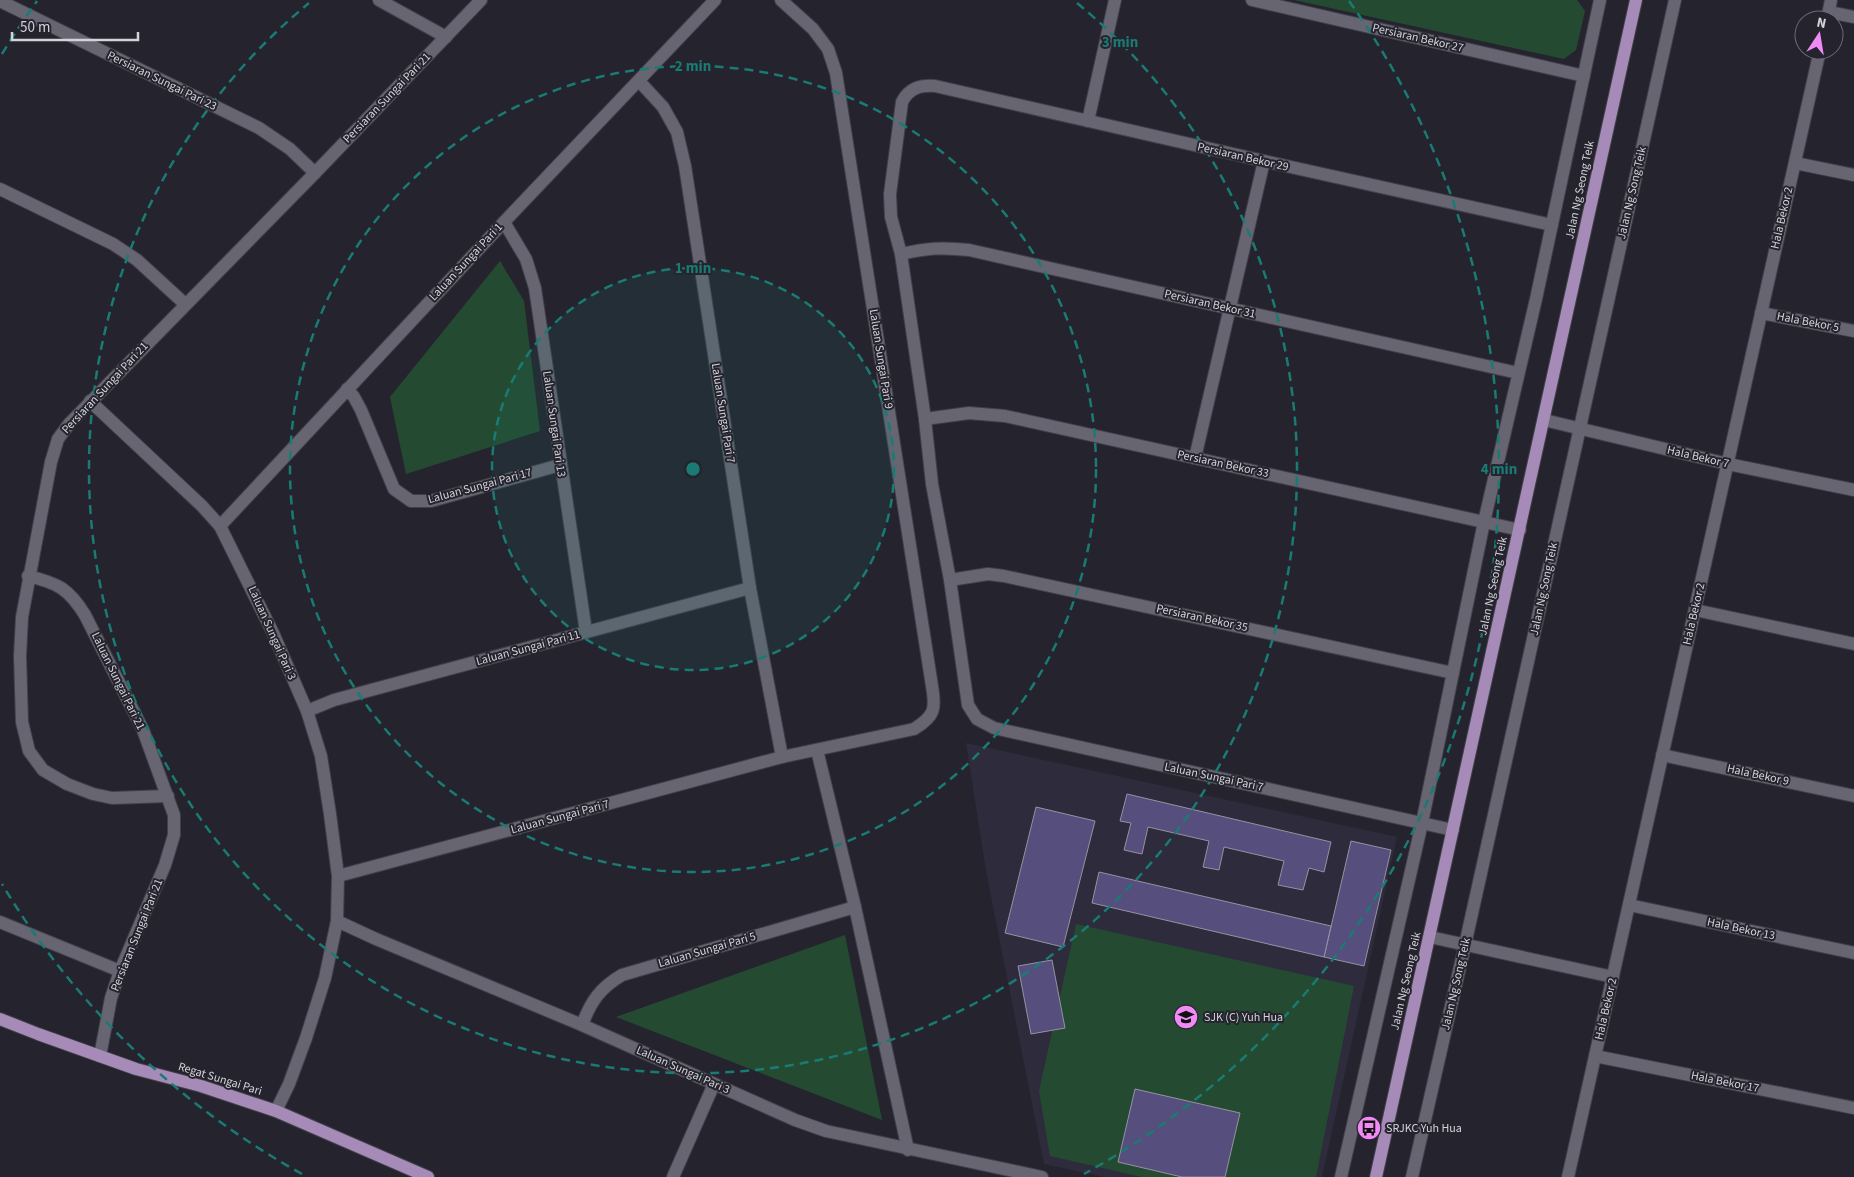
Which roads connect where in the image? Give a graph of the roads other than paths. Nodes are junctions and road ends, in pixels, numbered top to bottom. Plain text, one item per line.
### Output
1 (379, 0) edge
2 (481, 0) edge
3 (715, 0) edge
4 (781, 0) edge
5 (1115, 0) edge
6 (1252, 0) edge
7 (1600, 0) edge
8 (1636, 0) edge
9 (1675, 0) edge
10 (0, 2) edge
11 (446, 37) junction
12 (1818, 60) edge
13 (1584, 76) junction
14 (639, 81) junction
15 (1088, 121) junction
16 (1264, 162) junction
17 (1795, 163) junction
18 (315, 173) junction
19 (1854, 175) edge
20 (0, 189) edge
21 (504, 222) junction
22 (1552, 225) junction
23 (901, 254) junction
24 (185, 304) junction
25 (1230, 309) junction
26 (1761, 313) junction
27 (1854, 331) edge
28 (1518, 372) junction
29 (347, 389) junction
30 (90, 402) junction
31 (925, 419) junction
32 (1544, 420) junction
33 (1579, 428) junction
34 (1195, 458) junction
35 (1728, 464) junction
36 (560, 465) junction
37 (1854, 490) edge
38 (1484, 522) junction
39 (220, 526) junction
40 (1520, 530) junction
41 (28, 576) junction
42 (950, 580) junction
43 (750, 588) junction
44 (1695, 610) junction
45 (586, 632) junction
46 (1854, 644) edge
47 (1453, 673) junction
48 (307, 711) junction
49 (914, 728) joint
50 (817, 750) junction
51 (1662, 755) junction
52 (782, 757) junction
53 (168, 796) junction
54 (1854, 796) edge
55 (174, 815) joint
56 (1422, 823) junction
57 (1453, 830) junction
58 (338, 876) junction
59 (1629, 905) junction
60 (855, 907) junction
61 (337, 921) junction
62 (0, 922) edge
63 (1430, 937) junction
64 (1465, 944) junction
65 (1854, 953) edge
66 (120, 972) junction
67 (1613, 977) junction
68 (0, 1019) edge
69 (582, 1025) junction
70 (100, 1056) junction
71 (1595, 1056) junction
72 (714, 1084) junction
73 (1854, 1108) edge
74 (276, 1111) junction
75 (908, 1150) junction
76 (428, 1177) edge
77 (673, 1177) edge
78 (1042, 1177) edge
79 (1341, 1177) edge
80 (1376, 1177) edge
81 (1412, 1177) edge
82 (1568, 1177) edge

1 - 11 street
2 - 11 street, Persiaran Sungai Pari 21
3 - 14 street, Laluan Sungai Pari 1
4 - 49 street, Laluan Sungai Pari 9
5 - 15 street
6 - 13 street, Persiaran Bekor 27
7 - 13 street, Jalan Ng Seong Teik
8 - 32 main road, Jalan Ng Seong Teik
9 - 33 street, Jalan Ng Song Teik
10 - 18 street, Persiaran Sungai Pari 23
11 - 18 street, Persiaran Sungai Pari 21
12 - 17 street, Hala Bekor 2
13 - 22 street, Jalan Ng Seong Teik
14 - 21 street, Laluan Sungai Pari 1
14 - 43 street, Laluan Sungai Pari 7
15 - 16 street, Persiaran Bekor 29
15 - 23 street, Persiaran Bekor 29
16 - 22 street, Persiaran Bekor 29
16 - 25 street
17 - 19 street
17 - 26 street, Hala Bekor 2
18 - 24 street, Persiaran Sungai Pari 21
20 - 24 street
21 - 29 street, Laluan Sungai Pari 1
21 - 36 street, Laluan Sungai Pari 13
22 - 28 street, Jalan Ng Seong Teik
23 - 25 street, Persiaran Bekor 31
23 - 31 street
24 - 30 street, Persiaran Sungai Pari 21
25 - 28 street, Persiaran Bekor 31
25 - 34 street
26 - 27 street, Hala Bekor 5
26 - 35 street, Hala Bekor 2
28 - 38 street, Jalan Ng Seong Teik
29 - 36 street, Laluan Sungai Pari 17
29 - 39 street, Laluan Sungai Pari 1
30 - 39 street, Laluan Sungai Pari 3
30 - 41 street, Persiaran Sungai Pari 21
31 - 34 street, Persiaran Bekor 33
31 - 42 street
32 - 33 street, Hala Bekor 7
32 - 40 main road, Jalan Ng Seong Teik
33 - 35 street, Hala Bekor 7
33 - 64 street, Jalan Ng Song Teik
34 - 38 street, Persiaran Bekor 33
35 - 37 street, Hala Bekor 7
35 - 44 street, Hala Bekor 2
36 - 45 street, Laluan Sungai Pari 13
38 - 40 street, Persiaran Bekor 33
38 - 47 street, Jalan Ng Seong Teik
39 - 48 street, Laluan Sungai Pari 3
40 - 57 main road, Jalan Ng Seong Teik
41 - 53 street, Laluan Sungai Pari 21
41 - 53 street, Persiaran Sungai Pari 21
42 - 47 street, Persiaran Bekor 35
42 - 56 street, Laluan Sungai Pari 7
43 - 45 street, Laluan Sungai Pari 11
43 - 52 street, Laluan Sungai Pari 7
44 - 46 street
44 - 51 street, Hala Bekor 2
45 - 48 street, Laluan Sungai Pari 11
47 - 56 street, Jalan Ng Seong Teik
48 - 58 street, Laluan Sungai Pari 3
49 - 50 street, Laluan Sungai Pari 7
50 - 52 street, Laluan Sungai Pari 7
50 - 60 street
51 - 54 street, Hala Bekor 9
51 - 59 street, Hala Bekor 2
52 - 58 street, Laluan Sungai Pari 7
53 - 55 street, Laluan Sungai Pari 21
55 - 66 street, Persiaran Sungai Pari 21
56 - 57 street, Laluan Sungai Pari 7
56 - 79 street, Jalan Ng Seong Teik
57 - 63 main road, Jalan Ng Seong Teik
58 - 61 street, Laluan Sungai Pari 3
59 - 65 street, Hala Bekor 13
59 - 67 street, Hala Bekor 2
60 - 69 street, Laluan Sungai Pari 5
60 - 75 street
61 - 69 street, Laluan Sungai Pari 3
61 - 74 street, Laluan Sungai Pari 3
62 - 66 street
63 - 64 street
63 - 80 main road, Jalan Ng Seong Teik
64 - 67 street
64 - 81 street, Jalan Ng Song Teik
66 - 70 street, Persiaran Sungai Pari 21
67 - 71 street, Hala Bekor 2
68 - 70 main road, Regat Sungai Pari
69 - 72 street, Laluan Sungai Pari 3
70 - 74 main road, Regat Sungai Pari
71 - 73 street, Hala Bekor 17
71 - 82 street, Hala Bekor 2
72 - 75 street, Laluan Sungai Pari 3
72 - 77 street
74 - 76 main road, Regat Sungai Pari
75 - 78 street, Laluan Sungai Pari 3

